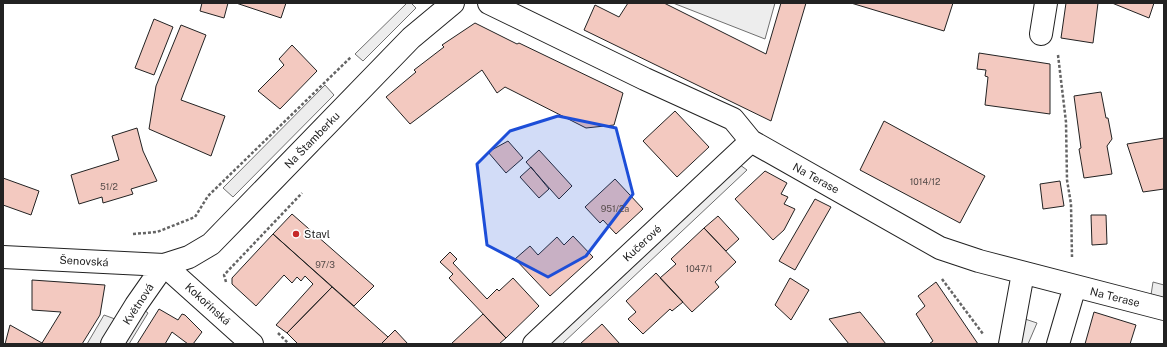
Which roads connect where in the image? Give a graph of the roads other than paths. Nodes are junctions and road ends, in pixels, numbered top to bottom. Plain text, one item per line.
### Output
1 (453, 3) edge
2 (489, 3) edge
3 (1046, 3) edge
4 (1042, 34) road end
5 (751, 141) junction
6 (3, 257) edge
7 (164, 265) junction
8 (1023, 273) junction
9 (1075, 286) junction
10 (1164, 309) edge
11 (112, 344) edge
12 (252, 344) edge
13 (534, 344) edge
14 (1010, 344) edge
15 (1058, 344) edge

1 - 7 street, Na Štamberku
2 - 5 street, Na Terase
3 - 4 street
5 - 8 street, Na Terase
5 - 13 street, Kučerové
6 - 7 street, Šenovská
7 - 11 street, Květnová
7 - 12 street, Kokořínská
8 - 9 street, Na Terase
8 - 14 street
9 - 10 street, Na Terase
9 - 15 street

